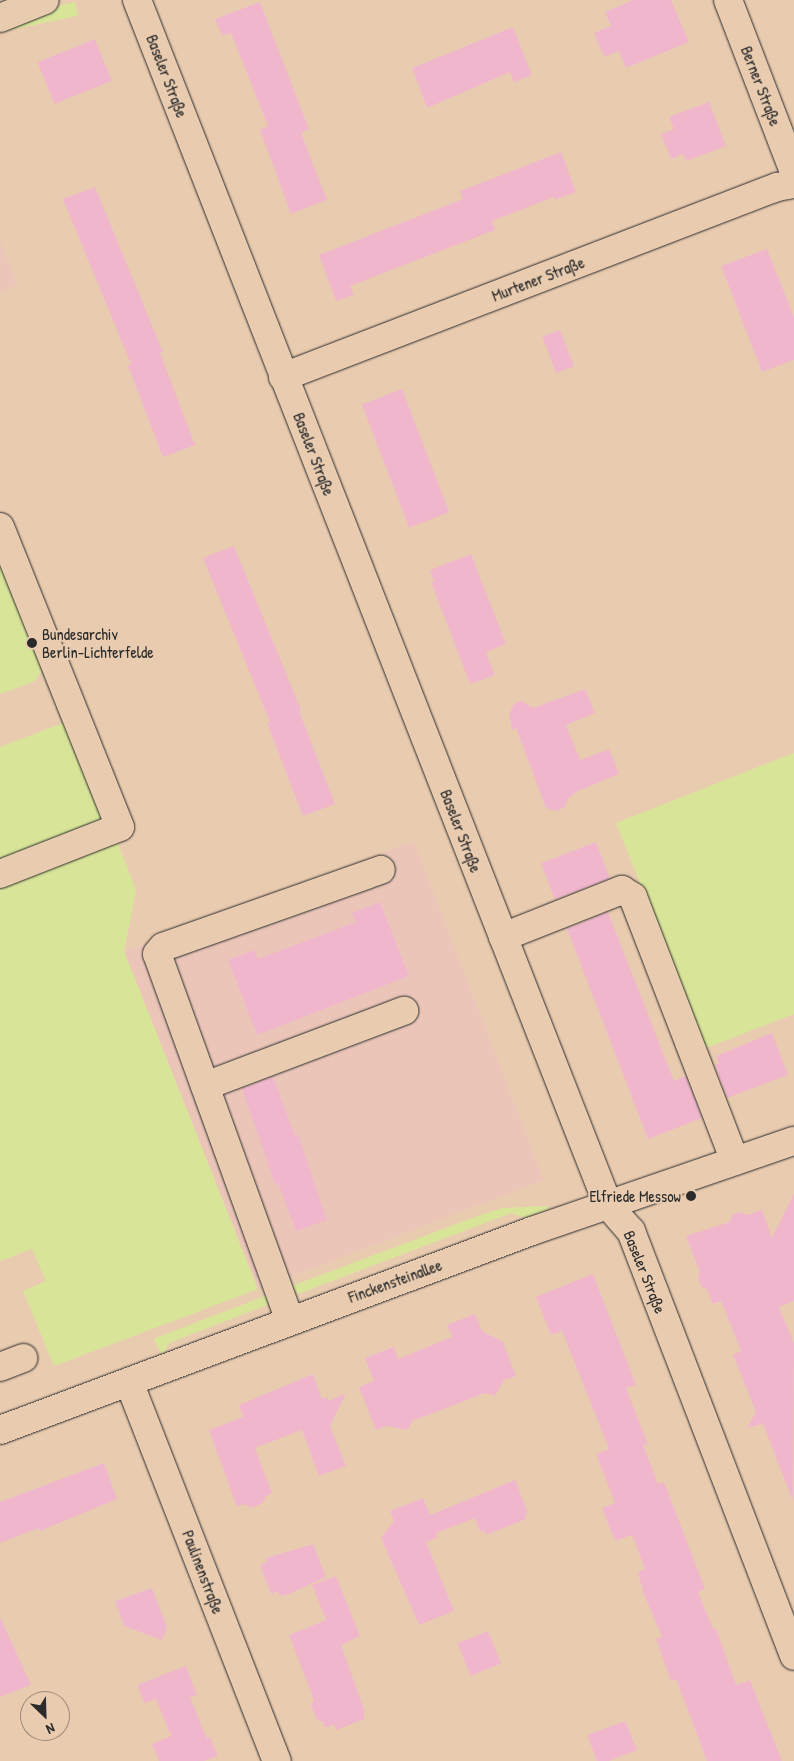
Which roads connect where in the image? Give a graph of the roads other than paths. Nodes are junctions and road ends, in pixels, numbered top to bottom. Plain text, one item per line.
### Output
1 (45, 0) edge
2 (137, 0) edge
3 (728, 0) edge
4 (0, 18) edge
5 (794, 172) edge
6 (794, 184) edge
7 (283, 377) junction
8 (0, 527) edge
9 (381, 870) dead end
10 (0, 874) edge
11 (503, 937) junction
12 (404, 1011) dead end
13 (205, 1086) junction
14 (794, 1141) edge
15 (736, 1161) junction
16 (608, 1205) junction
17 (290, 1320) junction
18 (129, 1382) junction
19 (0, 1430) edge
20 (794, 1656) edge
21 (277, 1761) edge

1 - 4 street
2 - 7 street, Baseler Straße
3 - 5 street, Berner Straße
6 - 7 street, Murtener Straße
7 - 11 street, Baseler Straße
8 - 10 street
9 - 13 street
11 - 15 street
11 - 16 street, Baseler Straße
12 - 13 street
13 - 17 street
14 - 15 street, Finckensteinallee
15 - 16 street, Finckensteinallee
16 - 17 street, Finckensteinallee
16 - 20 street, Baseler Straße
17 - 18 street, Finckensteinallee
18 - 19 street, Finckensteinallee
18 - 21 street, Paulinenstraße

